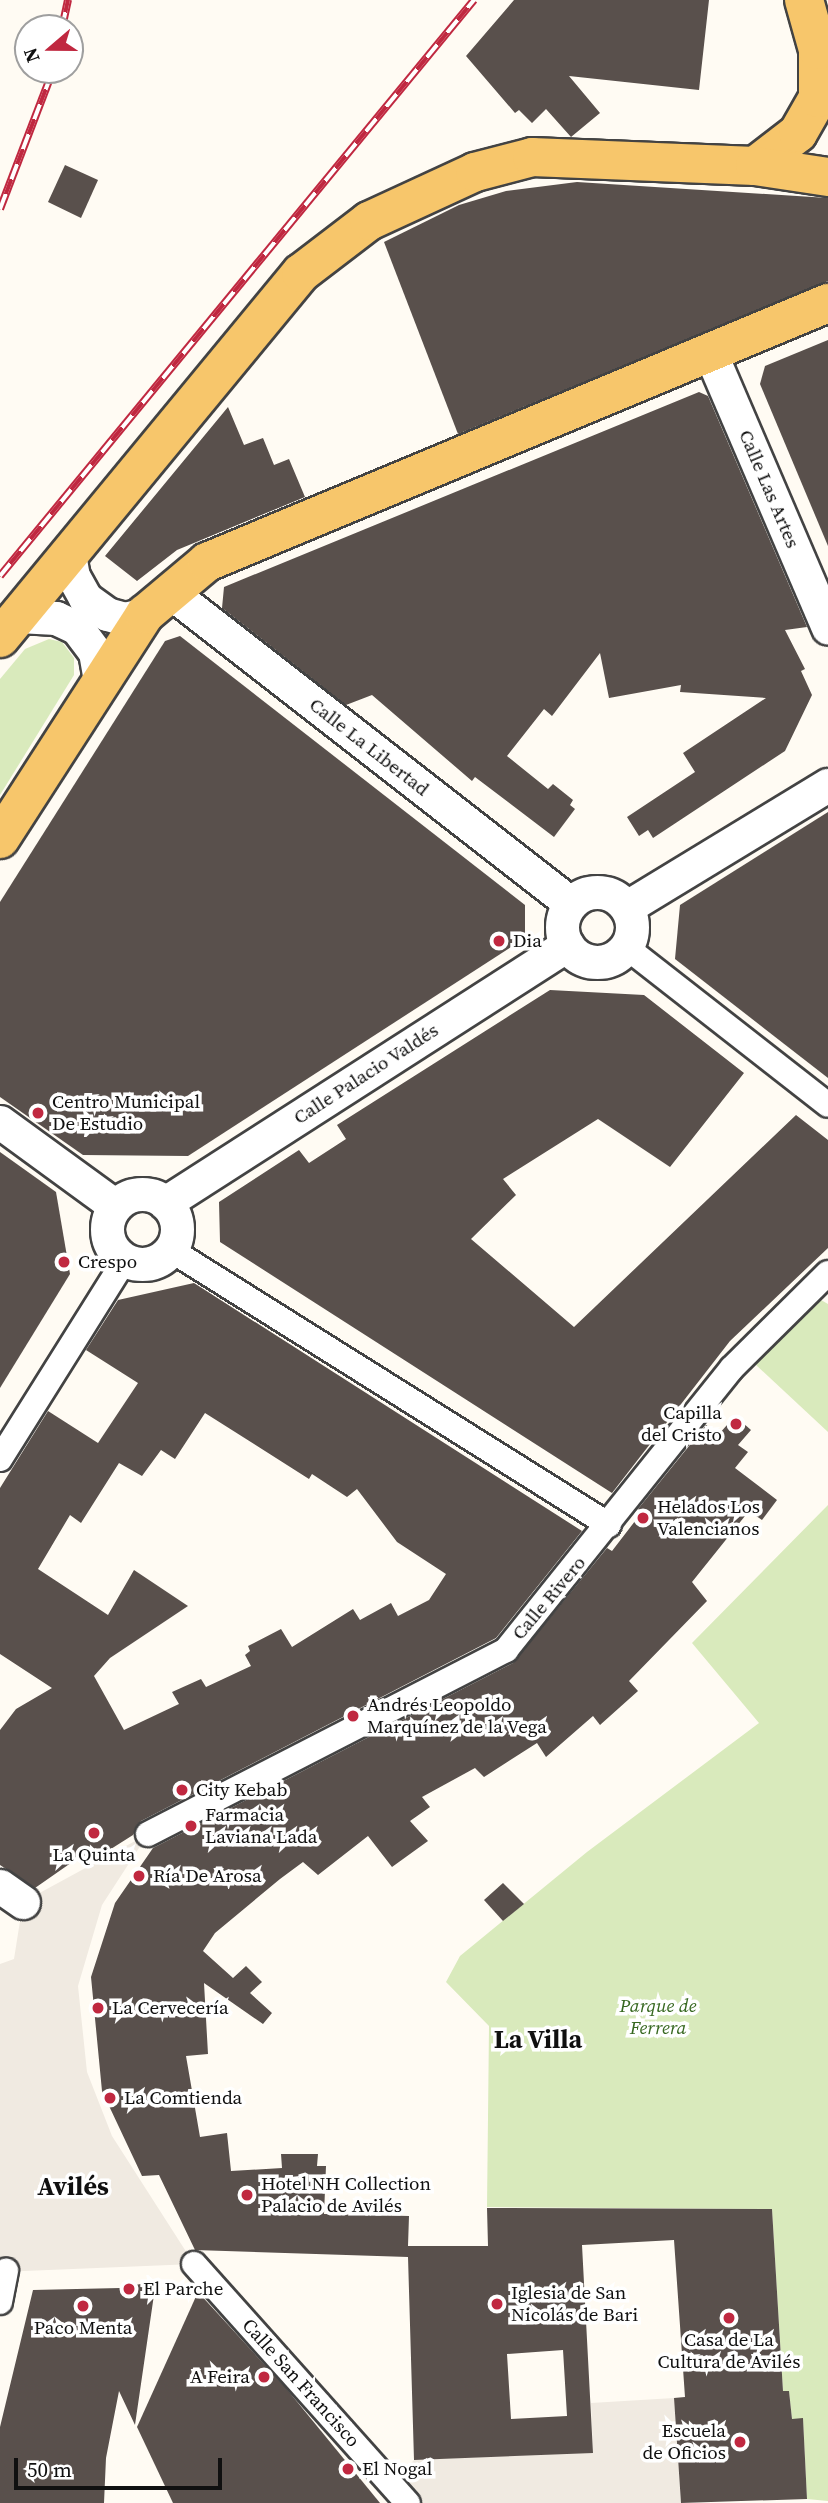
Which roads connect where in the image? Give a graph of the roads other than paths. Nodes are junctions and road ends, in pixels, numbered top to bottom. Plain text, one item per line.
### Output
1 (804, 0) edge
2 (755, 166) junction
3 (828, 177) edge
4 (828, 303) edge
5 (709, 350) junction
6 (69, 554) junction
7 (157, 602) junction
8 (9, 627) edge
9 (828, 628) edge
10 (100, 681) junction
11 (828, 785) edge
12 (0, 839) edge
13 (570, 903) junction
14 (626, 908) junction
15 (567, 945) junction
16 (626, 947) junction
17 (828, 1105) edge
18 (0, 1122) edge
19 (165, 1203) junction
20 (115, 1206) junction
21 (170, 1250) junction
22 (125, 1260) junction
23 (828, 1273) edge
24 (0, 1459) edge
25 (610, 1524) junction
26 (148, 1834) dead end
27 (194, 2264) dead end
28 (6, 2271) dead end
29 (0, 2302) edge
30 (408, 2503) edge

1 - 2 main road
2 - 3 main road
2 - 6 main road
4 - 5 main road
5 - 7 main road
5 - 9 street, Calle Las Artes
6 - 7 street
6 - 8 main road
7 - 10 main road
7 - 13 street, Calle La Libertad
8 - 10 street
10 - 12 main road
11 - 14 street
13 - 14 street
13 - 15 street
14 - 16 street
15 - 16 street
15 - 19 street, Calle Palacio Valdés
16 - 17 street
18 - 20 street
19 - 20 street
19 - 21 street
20 - 22 street
21 - 22 street
21 - 25 street
22 - 24 street
23 - 25 street, Calle Rivero
25 - 26 street, Calle Rivero
27 - 30 street, Calle San Francisco
28 - 29 street

